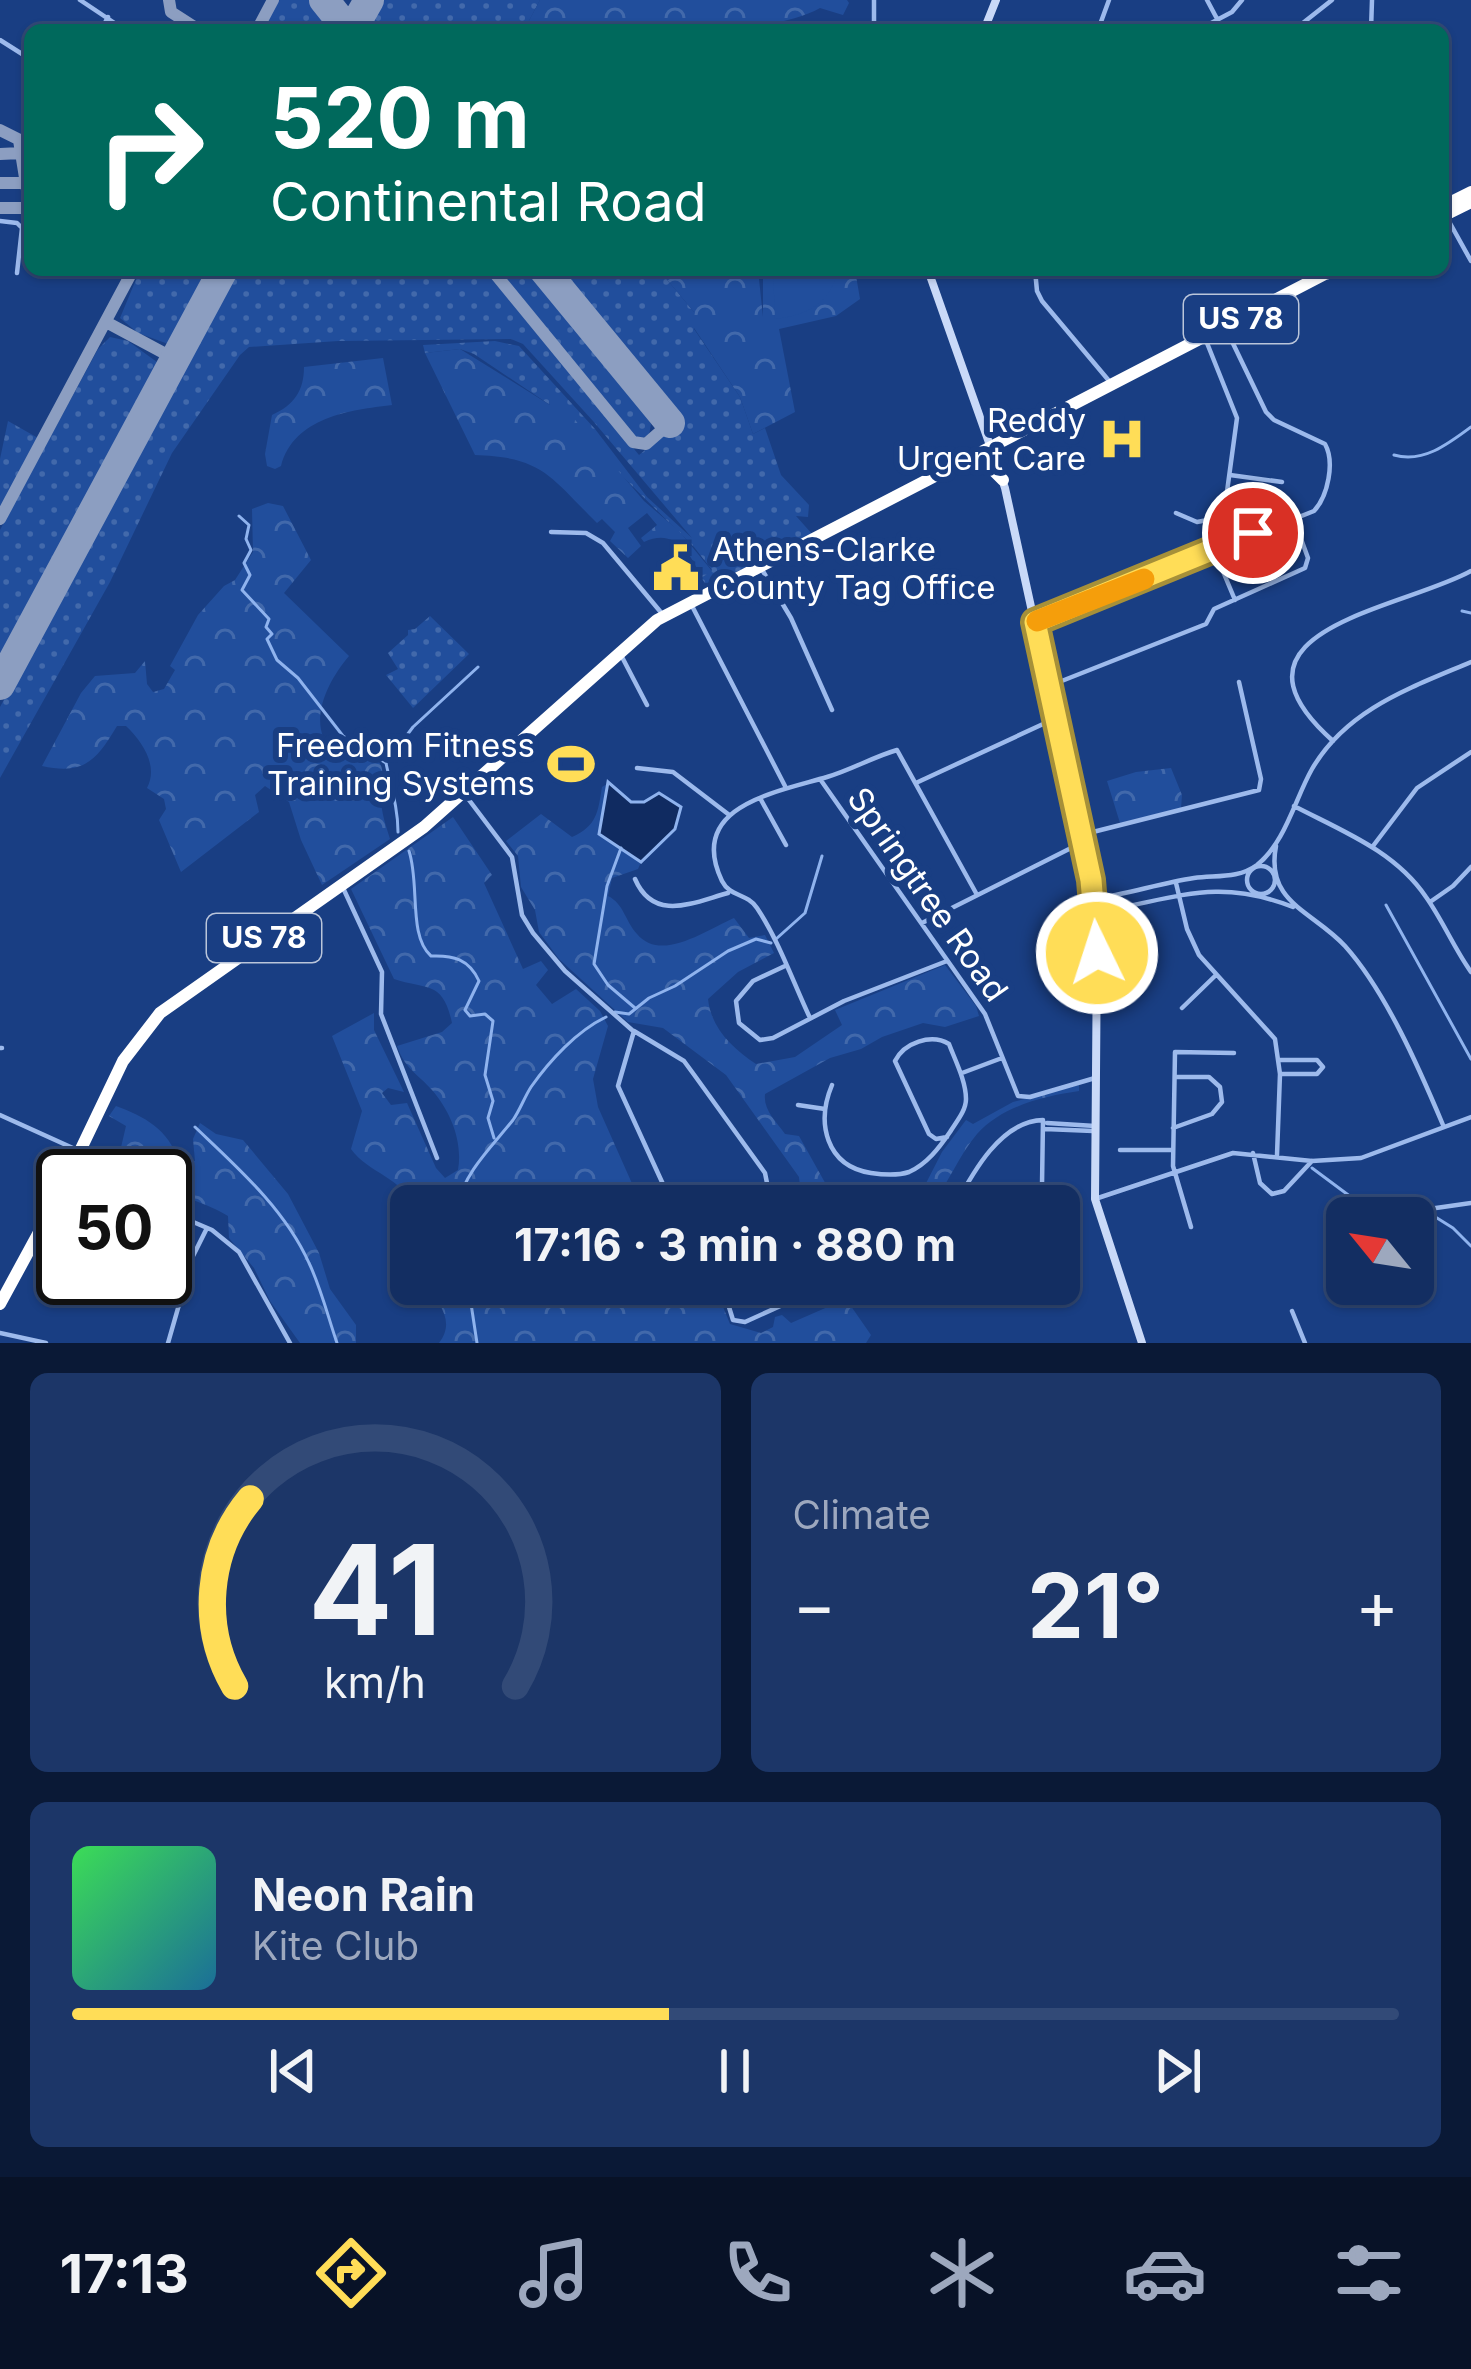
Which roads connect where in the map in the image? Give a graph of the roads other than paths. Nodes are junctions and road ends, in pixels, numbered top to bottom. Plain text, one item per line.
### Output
1 (80, 0) edge
2 (1207, 0) edge
3 (1242, 0) edge
4 (1332, 0) edge
5 (107, 17) junction
6 (1217, 20) junction
7 (104, 24) edge
8 (117, 24) edge
9 (1209, 24) edge
10 (1219, 24) edge
11 (1302, 24) edge
12 (0, 221) edge
13 (1449, 221) edge
14 (1471, 261) edge
15 (17, 273) dead end
16 (930, 276) edge
17 (1036, 276) edge
18 (1322, 276) edge
19 (1225, 328) junction
20 (1205, 338) junction
21 (1113, 386) junction
22 (993, 448) junction
23 (971, 460) junction
24 (1229, 475) junction
25 (1003, 480) junction
26 (1282, 482) dead end
27 (1176, 513) dead end
28 (1293, 517) junction
29 (551, 532) dead end
30 (1214, 550) junction
31 (761, 568) junction
32 (1471, 571) edge
33 (1234, 600) junction
34 (690, 602) junction
35 (661, 618) junction
36 (1035, 622) junction
37 (619, 652) junction
38 (1471, 662) edge
39 (1239, 682) dead end
40 (1049, 686) junction
41 (647, 705) dead end
42 (832, 710) dead end
43 (1056, 718) junction
44 (1334, 741) junction
45 (1471, 752) edge
46 (637, 768) dead end
47 (820, 779) junction
48 (918, 782) junction
49 (784, 786) junction
50 (464, 792) junction
51 (760, 798) junction
52 (1294, 806) junction
53 (728, 814) junction
54 (1082, 838) junction
55 (1277, 840) junction
56 (785, 845) dead end
57 (1373, 846) junction
58 (1471, 866) edge
59 (1253, 868) junction
60 (1275, 877) junction
61 (635, 879) dead end
62 (1175, 882) junction
63 (342, 884) junction
64 (730, 892) junction
65 (976, 893) junction
66 (1257, 894) junction
67 (1178, 895) junction
68 (1094, 899) junction
69 (1430, 902) junction
70 (1298, 909) junction
71 (1096, 912) junction
72 (920, 924) junction
73 (947, 961) junction
74 (785, 966) junction
75 (1471, 972) edge
76 (1216, 975) junction
77 (1181, 1008) dead end
78 (810, 1018) junction
79 (634, 1031) junction
80 (1234, 1053) dead end
81 (1002, 1058) junction
82 (1279, 1060) junction
83 (960, 1074) junction
84 (1280, 1074) junction
85 (1174, 1077) junction
86 (1095, 1078) junction
87 (832, 1085) dead end
88 (798, 1105) dead end
89 (825, 1109) junction
90 (0, 1116) edge
91 (1471, 1117) edge
92 (1045, 1126) junction
93 (1443, 1126) junction
94 (1173, 1128) junction
95 (1095, 1129) junction
96 (947, 1137) junction
97 (75, 1149) edge
98 (81, 1149) edge
99 (1120, 1150) dead end
100 (1173, 1150) junction
101 (1253, 1153) junction
102 (1276, 1155) junction
103 (437, 1158) dead end
104 (1312, 1161) junction
105 (1174, 1174) junction
106 (663, 1185) edge
107 (768, 1185) edge
108 (969, 1185) edge
109 (1040, 1185) edge
110 (1095, 1199) junction
111 (1471, 1203) edge
112 (1434, 1208) edge
113 (192, 1222) edge
114 (1190, 1227) dead end
115 (207, 1228) junction
116 (36, 1236) edge
117 (1, 1300) edge
118 (726, 1305) edge
119 (782, 1305) edge
120 (1292, 1311) dead end
121 (0, 1333) edge
122 (46, 1343) edge
123 (168, 1343) edge
124 (290, 1343) edge
125 (1142, 1343) edge
126 (1305, 1343) edge

1 - 5 street
2 - 6 street
3 - 6 street
4 - 11 street
5 - 7 street
5 - 8 street
6 - 9 street
6 - 10 street
12 - 15 street
13 - 14 street
16 - 22 main road
17 - 21 street
18 - 19 highway, US 78
19 - 20 highway, US 78
19 - 28 street
20 - 21 highway, US 78
20 - 24 street
21 - 22 highway, US 78
22 - 23 highway, US 78
22 - 25 main road
23 - 25 highway
23 - 31 highway, US 78
24 - 26 street
24 - 27 street
25 - 36 main road
28 - 30 street
28 - 33 street
29 - 35 street
30 - 33 street
30 - 36 street
31 - 34 highway, US 78
31 - 42 street
32 - 44 street
33 - 40 street
34 - 35 highway, US 78
34 - 49 street
35 - 37 highway, US 78
36 - 40 main road
37 - 41 street
37 - 50 highway, US 78
38 - 44 street
39 - 54 street
40 - 43 main road
43 - 48 street
43 - 54 main road
44 - 52 street
45 - 57 street
46 - 53 street
47 - 48 street
47 - 49 street
47 - 72 street, Springtree Road
48 - 65 street
49 - 51 street
50 - 63 highway, US 78
50 - 79 street
51 - 53 street
51 - 56 street
52 - 55 street
52 - 57 street
53 - 64 street
54 - 65 street
54 - 68 main road
55 - 59 street
55 - 60 street
57 - 69 street
58 - 69 street
59 - 60 street
59 - 62 street
59 - 66 street
60 - 66 street
60 - 70 street
61 - 64 street
62 - 67 street
62 - 68 street
63 - 98 highway, US 78
63 - 103 street
64 - 74 street
65 - 72 street
66 - 67 street
66 - 70 street
67 - 71 street
67 - 76 street
68 - 71 main road
69 - 75 street
70 - 93 street
71 - 86 main road
72 - 73 street, Springtree Road
73 - 78 street
73 - 81 street, Springtree Road
74 - 78 street
74 - 78 street
76 - 77 street
76 - 82 street
79 - 106 street
79 - 107 street
80 - 85 street
81 - 83 street
81 - 86 street, Springtree Road
82 - 84 street
82 - 84 street
83 - 96 street
83 - 96 street
84 - 102 street
85 - 94 street
85 - 94 street
86 - 95 main road
87 - 89 street
88 - 89 street
89 - 96 street
90 - 97 street
91 - 93 street
92 - 95 street
92 - 108 street
92 - 109 street
93 - 104 street
94 - 100 street
95 - 110 main road
99 - 100 street
100 - 105 street
101 - 102 street
101 - 104 street
101 - 105 street
102 - 104 street
105 - 110 street
105 - 114 street
110 - 125 main road
111 - 112 street
113 - 115 street
115 - 123 street
115 - 124 street
116 - 117 highway
118 - 119 street
120 - 126 street
121 - 122 street

